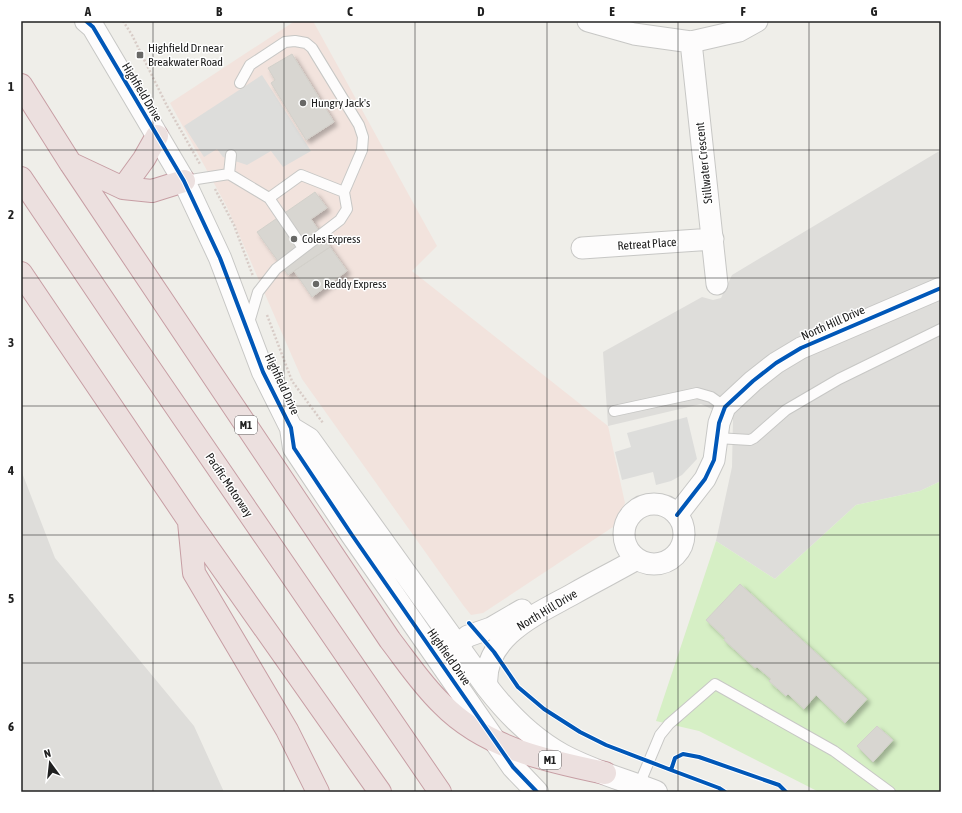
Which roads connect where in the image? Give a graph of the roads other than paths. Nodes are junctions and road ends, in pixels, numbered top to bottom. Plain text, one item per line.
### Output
1 (86, 21) edge
2 (588, 21) edge
3 (757, 21) edge
4 (691, 42) junction
5 (240, 83) dead end
6 (21, 86) edge
7 (157, 136) junction
8 (231, 156) dead end
9 (71, 164) junction
10 (229, 174) junction
11 (21, 178) edge
12 (184, 181) junction
13 (123, 188) junction
14 (344, 192) junction
15 (268, 198) junction
16 (713, 239) junction
17 (303, 248) junction
18 (582, 248) dead end
19 (21, 273) edge
20 (717, 284) dead end
21 (941, 288) edge
22 (247, 329) junction
23 (941, 329) edge
24 (725, 407) junction
25 (614, 411) dead end
26 (291, 428) junction
27 (717, 438) junction
28 (677, 515) junction
29 (189, 521) junction
30 (632, 554) junction
31 (458, 644) junction
32 (452, 680) junction
33 (487, 687) junction
34 (496, 742) junction
35 (605, 773) junction
36 (648, 789) edge
37 (318, 792) edge
38 (380, 792) edge
39 (440, 792) edge
40 (537, 792) edge
41 (890, 792) edge

1 - 7 street, Highfield Drive
2 - 4 street
3 - 4 street
4 - 16 street, Stillwater Crescent
5 - 14 lane
6 - 9 highway, M1
7 - 12 street, Highfield Drive
7 - 13 highway
8 - 10 lane
9 - 13 highway
9 - 34 highway, M1
10 - 12 lane
10 - 15 lane
11 - 39 highway, Pacific Motorway
12 - 13 highway
12 - 22 street, Highfield Drive
14 - 15 lane
14 - 17 lane
15 - 17 lane
16 - 18 street, Retreat Place
16 - 20 street, Stillwater Crescent
17 - 22 lane
19 - 29 highway
21 - 24 street, North Hill Drive
22 - 26 street, Highfield Drive
23 - 27 lane
24 - 25 lane
24 - 27 street, North Hill Drive
26 - 31 street, Highfield Drive
26 - 32 street, Highfield Drive
27 - 28 street, North Hill Drive
28 - 30 street
28 - 30 street
29 - 37 highway
29 - 38 highway
30 - 31 street, North Hill Drive
30 - 33 street, North Hill Drive
31 - 32 street
31 - 33 street, Highfield Drive
32 - 34 street, Highfield Drive
33 - 35 street, Highfield Drive
34 - 35 highway, M1
34 - 40 street, Highfield Drive
35 - 36 street, Highfield Drive / M1
36 - 41 lane

